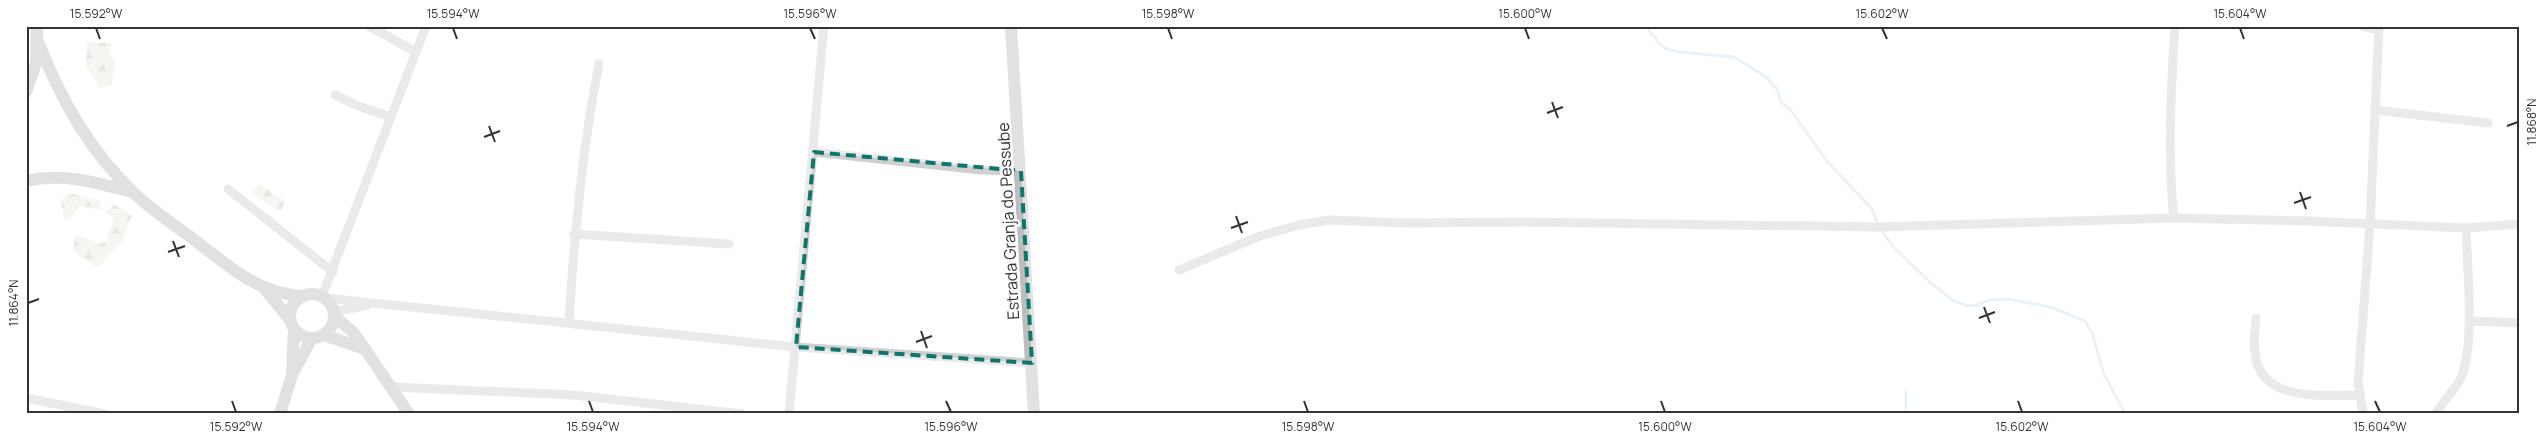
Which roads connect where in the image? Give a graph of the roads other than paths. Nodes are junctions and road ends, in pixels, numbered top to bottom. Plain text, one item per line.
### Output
1 (37, 26) edge
2 (369, 26) edge
3 (426, 26) edge
4 (824, 26) edge
5 (1011, 26) edge
6 (2175, 26) edge
7 (2362, 26) edge
8 (2379, 28) edge
9 (38, 41) junction
10 (416, 52) junction
11 (599, 64) dead end
12 (26, 92) edge
13 (335, 95) dead end
14 (2376, 110) junction
15 (390, 117) junction
16 (2488, 123) dead end
17 (814, 152) junction
18 (1020, 171) junction
19 (26, 181) edge
20 (228, 188) dead end
21 (132, 192) junction
22 (2174, 218) junction
23 (2520, 224) edge
24 (2370, 225) junction
25 (2466, 228) junction
26 (574, 234) junction
27 (729, 244) dead end
28 (1179, 270) dead end
29 (333, 272) junction
30 (265, 289) junction
31 (303, 296) junction
32 (324, 297) junction
33 (370, 304) junction
34 (334, 314) junction
35 (2256, 318) dead end
36 (2469, 321) junction
37 (569, 322) junction
38 (2520, 323) edge
39 (292, 324) junction
40 (318, 337) junction
41 (796, 347) junction
42 (365, 349) junction
43 (1032, 363) junction
44 (292, 374) junction
45 (393, 387) junction
46 (2360, 396) junction
47 (26, 398) edge
48 (105, 414) edge
49 (280, 414) edge
50 (409, 414) edge
51 (742, 414) edge
52 (789, 414) edge
53 (1034, 414) edge
54 (2363, 414) edge
55 (2436, 414) edge

1 - 9 street
2 - 10 street
3 - 10 street
4 - 17 street
5 - 18 street, Estrada Granja do Pessube
6 - 22 street
7 - 8 street
8 - 14 street
9 - 12 street
9 - 21 street
10 - 15 street
11 - 26 street
13 - 15 street
14 - 16 street
14 - 24 street
15 - 29 street
17 - 18 street
17 - 41 street
18 - 43 street, Estrada Granja do Pessube
19 - 21 street
20 - 29 street
21 - 30 street
22 - 24 street
22 - 28 street
23 - 25 street
24 - 25 street
24 - 46 street
25 - 36 street
26 - 27 street
26 - 37 street
29 - 32 street
30 - 31 street
30 - 39 street
31 - 32 street
31 - 39 street
32 - 33 street
32 - 34 street
33 - 34 street
33 - 37 street
34 - 40 street
34 - 42 street
35 - 46 street
36 - 38 street
36 - 55 street
37 - 41 street
39 - 40 street
39 - 44 street
40 - 42 street
40 - 44 street
41 - 43 street
41 - 52 street
42 - 45 street
43 - 53 street, Estrada Granja do Pessube
44 - 49 street
45 - 50 street
45 - 51 street
46 - 54 street
47 - 48 street

